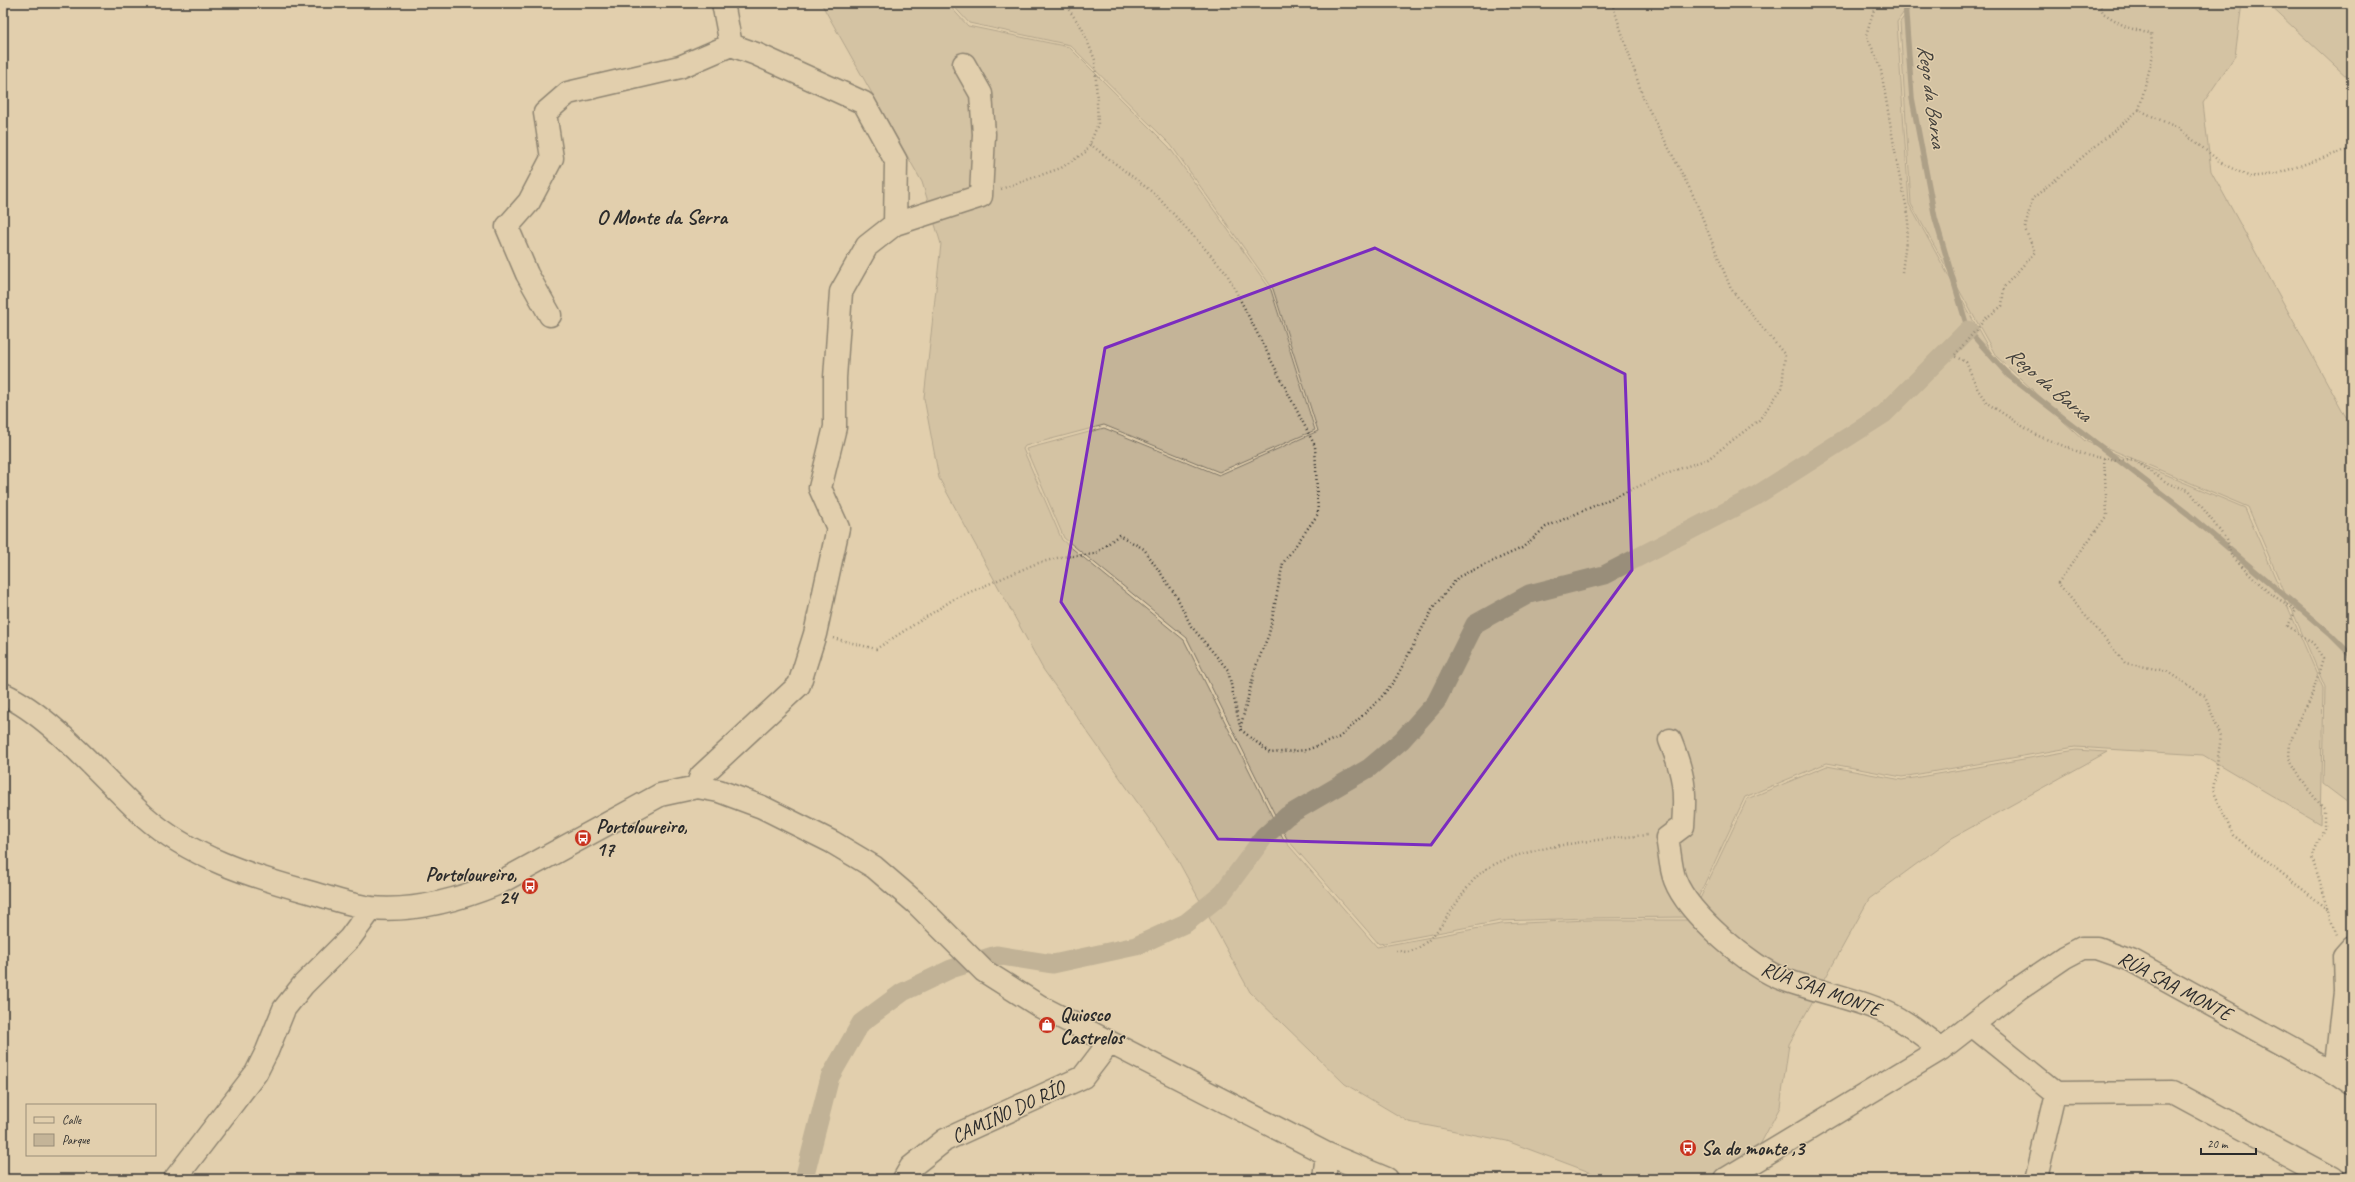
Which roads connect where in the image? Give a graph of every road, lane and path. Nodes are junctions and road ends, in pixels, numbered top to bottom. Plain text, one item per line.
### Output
1 (723, 3) edge
2 (1064, 3) edge
3 (1612, 3) edge
4 (1876, 3) edge
5 (2099, 3) edge
6 (731, 45) junction
7 (964, 64) dead end
8 (2139, 110) junction
9 (1090, 144) junction
10 (2352, 148) edge
11 (981, 196) junction
12 (895, 224) junction
13 (1902, 272) dead end
14 (550, 315) dead end
15 (2104, 458) junction
16 (815, 634) junction
17 (3, 694) edge
18 (1240, 729) junction
19 (1670, 740) dead end
20 (697, 787) junction
21 (1667, 838) junction
22 (372, 908) junction
23 (2329, 911) junction
24 (1396, 951) dead end
25 (2348, 952) edge
26 (1972, 1026) junction
27 (1109, 1042) junction
28 (1941, 1049) junction
29 (2344, 1078) edge
30 (2056, 1092) junction
31 (1327, 1154) junction
32 (175, 1179) edge
33 (904, 1179) edge
34 (1324, 1179) edge
35 (1388, 1179) edge
36 (1726, 1179) edge
37 (2036, 1179) edge
38 (2333, 1179) edge

1 - 6 street
2 - 9 path
3 - 18 path
4 - 13 path
5 - 8 path
6 - 12 street
6 - 14 street
7 - 11 street
8 - 10 path
8 - 15 path
9 - 11 path
9 - 18 path
11 - 12 street
12 - 16 street
15 - 23 path
15 - 23 path
16 - 18 path
16 - 20 street
17 - 22 street
19 - 21 street
20 - 22 street
20 - 27 street
21 - 24 path
21 - 28 street, RÚA SAA MONTE
22 - 32 street
23 - 25 path
25 - 29 street
26 - 28 street, RÚA SAA MONTE
26 - 29 street, RÚA SAA MONTE
26 - 30 street
27 - 31 street
27 - 33 street, CAMIÑO DO RÍO
28 - 36 street, RÚA SAA MONTE
30 - 37 street
30 - 38 street
31 - 34 street
31 - 35 street

